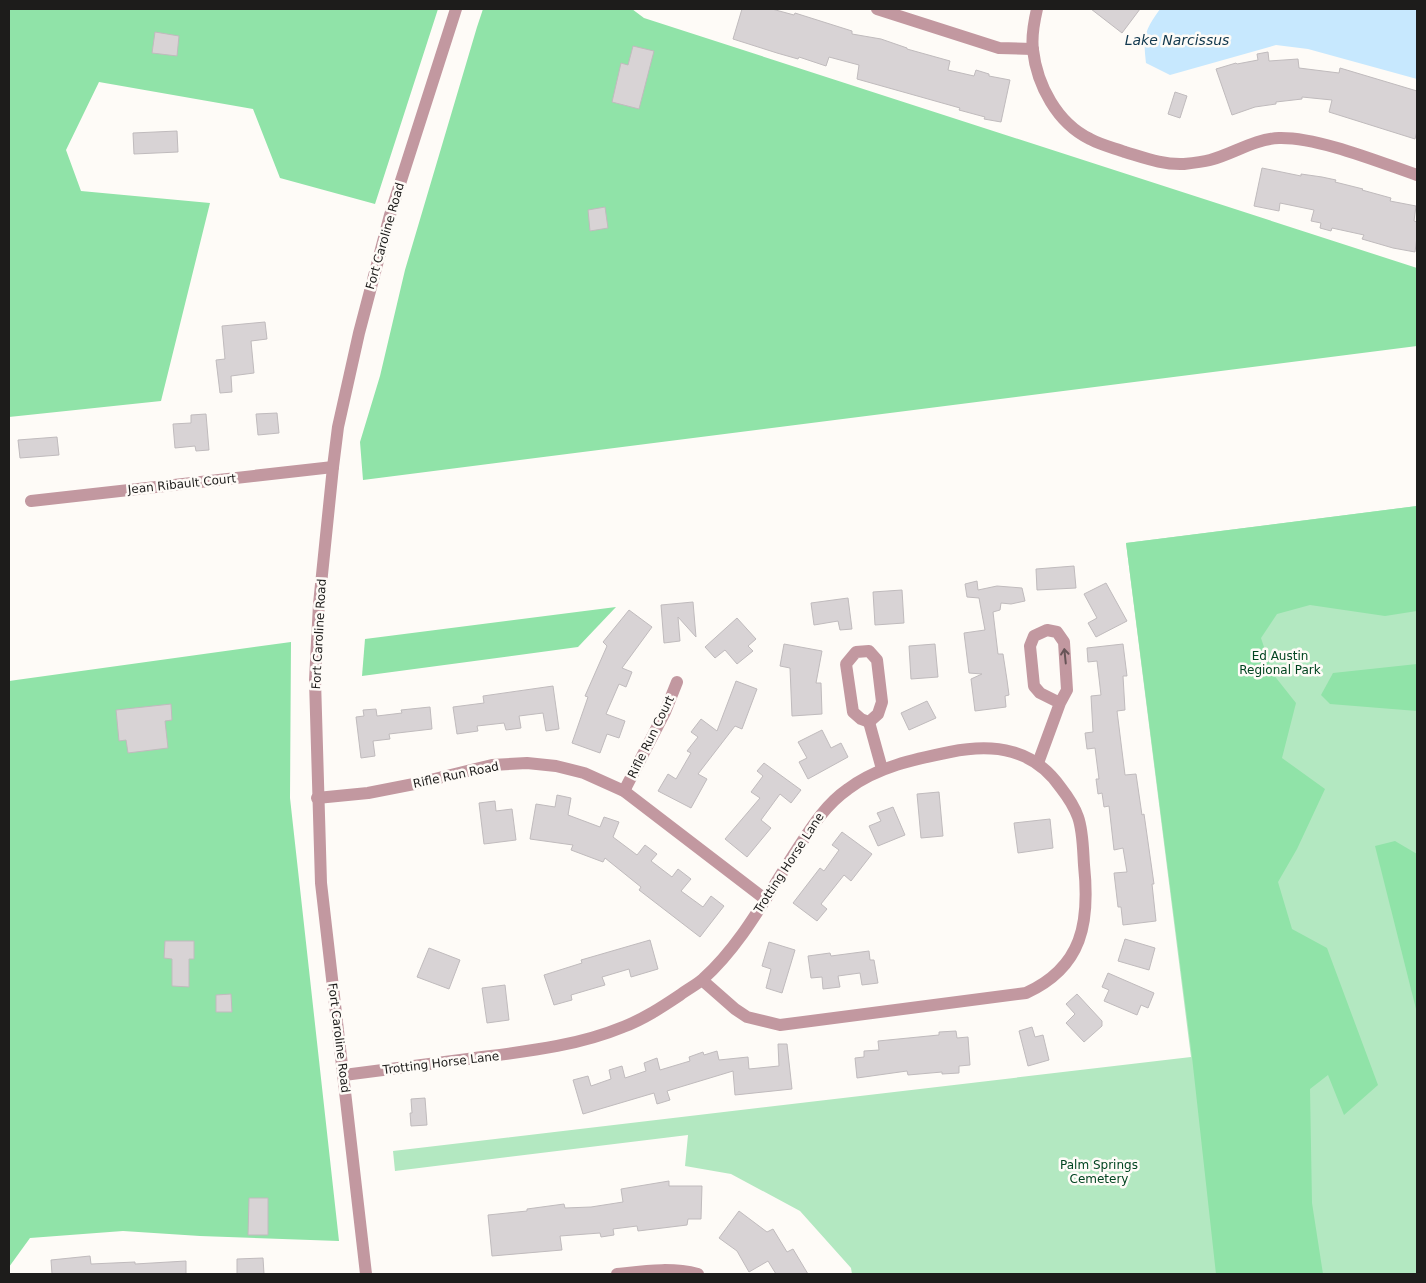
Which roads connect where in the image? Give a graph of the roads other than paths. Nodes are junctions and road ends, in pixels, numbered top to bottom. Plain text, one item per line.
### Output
1 (456, 9) edge
2 (877, 9) edge
3 (1037, 9) edge
4 (1032, 49) junction
5 (1417, 175) edge
6 (333, 467) junction
7 (31, 502) dead end
8 (677, 682) dead end
9 (1060, 703) junction
10 (869, 722) junction
11 (1038, 764) junction
12 (882, 769) junction
13 (624, 791) junction
14 (317, 798) junction
15 (765, 899) junction
16 (702, 980) junction
17 (344, 1075) junction
18 (366, 1274) edge
19 (618, 1274) edge
20 (698, 1274) edge

1 - 6 street, Fort Caroline Road
2 - 4 street
3 - 4 street
4 - 5 street
6 - 7 street, Jean Ribault Court
6 - 14 street, Fort Caroline Road
8 - 13 street, Rifle Run Court
9 -> 9 street
9 - 11 street
10 - 10 street
10 - 12 street
11 - 12 street, Trotting Horse Lane
11 - 16 street, Trotting Horse Lane
12 - 15 street, Trotting Horse Lane
13 - 14 street, Rifle Run Road
13 - 15 street, Rifle Run Road
14 - 17 street, Fort Caroline Road
15 - 16 street, Trotting Horse Lane
16 - 17 street, Trotting Horse Lane
17 - 18 street, Fort Caroline Road
19 - 20 street

